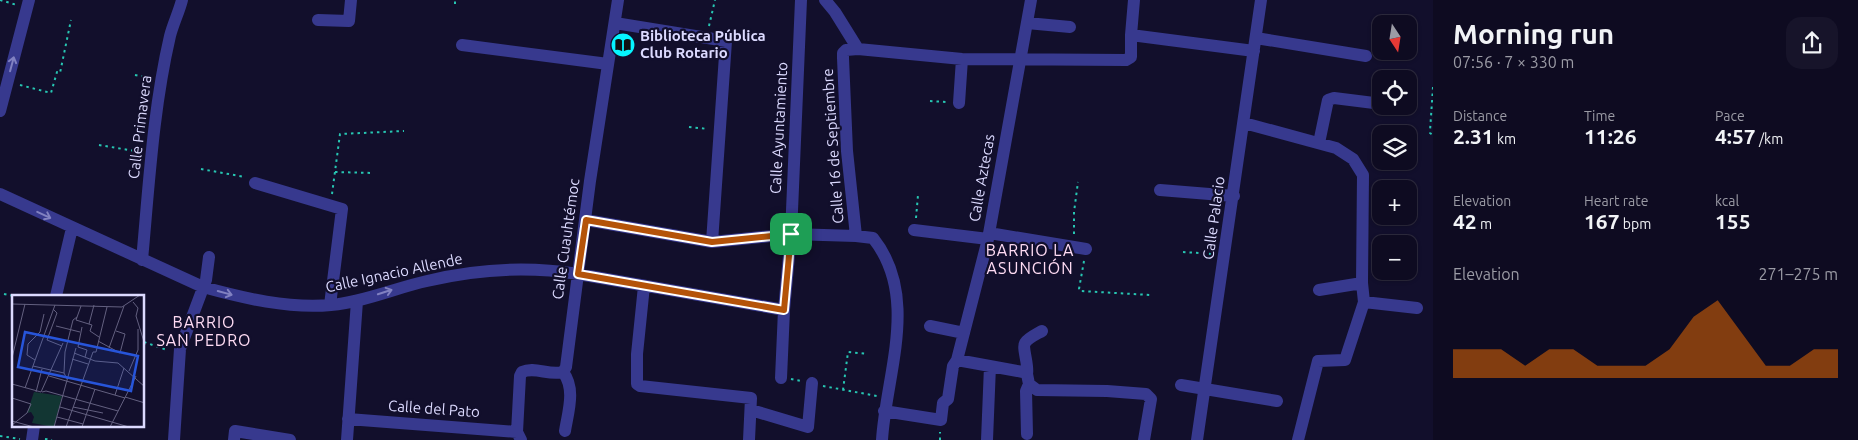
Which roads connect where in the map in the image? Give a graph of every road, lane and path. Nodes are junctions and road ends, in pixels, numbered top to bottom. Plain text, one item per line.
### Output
1 (0, 0) edge
2 (182, 0) edge
3 (352, 0) edge
4 (456, 0) edge
5 (618, 0) edge
6 (714, 0) edge
7 (801, 0) edge
8 (824, 0) edge
9 (1031, 0) edge
10 (1134, 0) edge
11 (1262, 0) edge
12 (28, 4) edge
13 (455, 4) dead end
14 (71, 20) dead end
15 (318, 20) dead end
16 (1027, 22) junction
17 (615, 23) junction
18 (1070, 27) dead end
19 (1131, 35) junction
20 (707, 38) junction
21 (462, 45) dead end
22 (1255, 45) junction
23 (858, 49) junction
24 (1366, 56) dead end
25 (962, 59) junction
26 (1020, 59) junction
27 (608, 64) junction
28 (135, 75) dead end
29 (162, 79) junction
30 (8, 82) junction
31 (1433, 87) edge
32 (930, 101) dead end
33 (959, 103) joint
34 (1372, 103) edge
35 (0, 111) edge
36 (1432, 111) edge
37 (1244, 124) junction
38 (689, 127) dead end
39 (720, 130) junction
40 (404, 131) dead end
41 (1433, 135) edge
42 (1319, 143) junction
43 (99, 144) dead end
44 (152, 154) junction
45 (201, 169) dead end
46 (336, 172) junction
47 (374, 173) dead end
48 (1078, 182) dead end
49 (255, 183) joint
50 (1160, 190) dead end
51 (0, 194) edge
52 (918, 195) dead end
53 (1234, 196) junction
54 (330, 206) junction
55 (586, 220) junction
56 (72, 228) junction
57 (914, 230) joint
58 (791, 234) junction
59 (856, 236) junction
60 (988, 236) junction
61 (712, 242) junction
62 (1080, 248) junction
63 (1183, 252) dead end
64 (1225, 255) junction
65 (209, 257) dead end
66 (142, 260) junction
67 (578, 274) junction
68 (1362, 284) junction
69 (644, 286) junction
70 (203, 287) junction
71 (1319, 290) dead end
72 (4, 294) dead end
73 (56, 295) edge
74 (1151, 295) dead end
75 (12, 296) edge
76 (357, 300) junction
77 (1364, 302) junction
78 (330, 305) junction
79 (1417, 308) dead end
80 (784, 310) junction
81 (930, 326) dead end
82 (1042, 331) dead end
83 (964, 333) junction
84 (145, 342) edge
85 (179, 354) junction
86 (868, 354) dead end
87 (957, 360) junction
88 (990, 366) junction
89 (563, 372) junction
90 (781, 378) joint
91 (1028, 379) junction
92 (812, 383) junction
93 (1181, 385) dead end
94 (1205, 389) junction
95 (843, 390) junction
96 (889, 399) junction
97 (1277, 402) dead end
98 (751, 410) junction
99 (884, 411) junction
100 (348, 419) junction
101 (565, 431) dead end
102 (1027, 434) dead end
103 (0, 436) edge
104 (519, 436) edge
105 (752, 438) edge
106 (32, 439) edge
107 (52, 440) edge
108 (174, 440) edge
109 (234, 440) edge
110 (290, 440) edge
111 (347, 440) edge
112 (882, 440) edge
113 (987, 440) edge
114 (1144, 440) edge
115 (1198, 440) edge
116 (1298, 440) edge

1 - 12 path
2 - 29 street, Calle Primavera
3 - 15 street
4 - 13 path
5 - 17 street, Calle Cuauhtémoc
6 - 20 path
7 - 58 street, Calle Ayuntamiento
8 - 23 street
9 - 16 street, Calle Aztecas
10 - 19 street
11 - 22 street, Calle Palacio
30 -> 12 street
14 - 30 path
16 - 18 street
16 - 26 street, Calle Aztecas
17 - 20 street
17 - 27 street, Calle Cuauhtémoc
19 - 22 street
19 - 26 street
20 - 39 street
21 - 27 street
22 - 24 street
22 - 37 street, Calle Palacio
23 - 25 street
23 - 59 street, Calle 16 de Septiembre
25 - 26 street
25 - 33 street
26 - 60 street, Calle Aztecas
27 - 55 street, Calle Cuauhtémoc
28 - 29 path
29 - 44 street, Calle Primavera
30 - 35 street
31 - 36 path
32 - 33 path
34 - 42 street
36 - 41 path
37 - 42 street
37 - 53 street, Calle Palacio
38 - 39 path
39 - 61 street
40 - 46 path
42 - 68 street
43 - 44 path
44 - 66 street, Calle Primavera
45 - 49 path
46 - 47 path
46 - 54 path
48 - 62 path
49 - 54 street
50 - 53 street
51 -> 56 street, Calle Ignacio Allende
52 - 57 path
53 - 64 street, Calle Palacio
54 - 78 street
55 - 61 street
55 - 67 street, Calle Cuauhtémoc
56 - 66 street, Calle Ignacio Allende
56 - 73 street
57 - 60 street
58 - 59 street
58 - 61 street
58 - 80 street, Calle Ayuntamiento
59 - 96 street, Calle 16 de Septiembre
60 - 62 street
60 - 83 street, Calle Aztecas
62 - 74 path
63 - 64 path
64 - 94 street, Calle Palacio
65 - 70 street
66 - 70 street, Calle Ignacio Allende
67 - 69 street, Calle Ignacio Allende
76 -> 67 street, Calle Ignacio Allende
67 - 89 street, Calle Cuauhtémoc
68 - 71 street
68 - 77 street
69 - 80 street, Calle Ignacio Allende
69 - 98 street
70 -> 78 street, Calle Ignacio Allende
70 - 85 street
72 - 75 path
76 - 78 street, Calle Ignacio Allende
76 - 100 street
77 - 79 street
77 - 116 street
80 - 90 street, Calle Ayuntamiento
81 - 83 street
82 - 91 street
83 - 87 street, Calle Aztecas
84 - 85 path
85 - 108 street
86 - 95 path
87 - 88 street
87 - 99 street, Calle Aztecas
88 - 91 street
88 - 113 street
89 - 101 street
89 - 104 street
90 - 92 path
91 - 102 street
91 - 114 street
92 - 95 path
92 - 98 street
93 - 94 street
94 - 97 street
94 - 115 street, Calle Palacio
95 - 96 path
96 - 99 street, Calle 16 de Septiembre
98 - 105 street
99 - 112 street, Calle 16 de Septiembre
100 - 104 street, Calle del Pato
100 - 111 street
103 - 106 path
106 - 107 path
109 - 110 street

